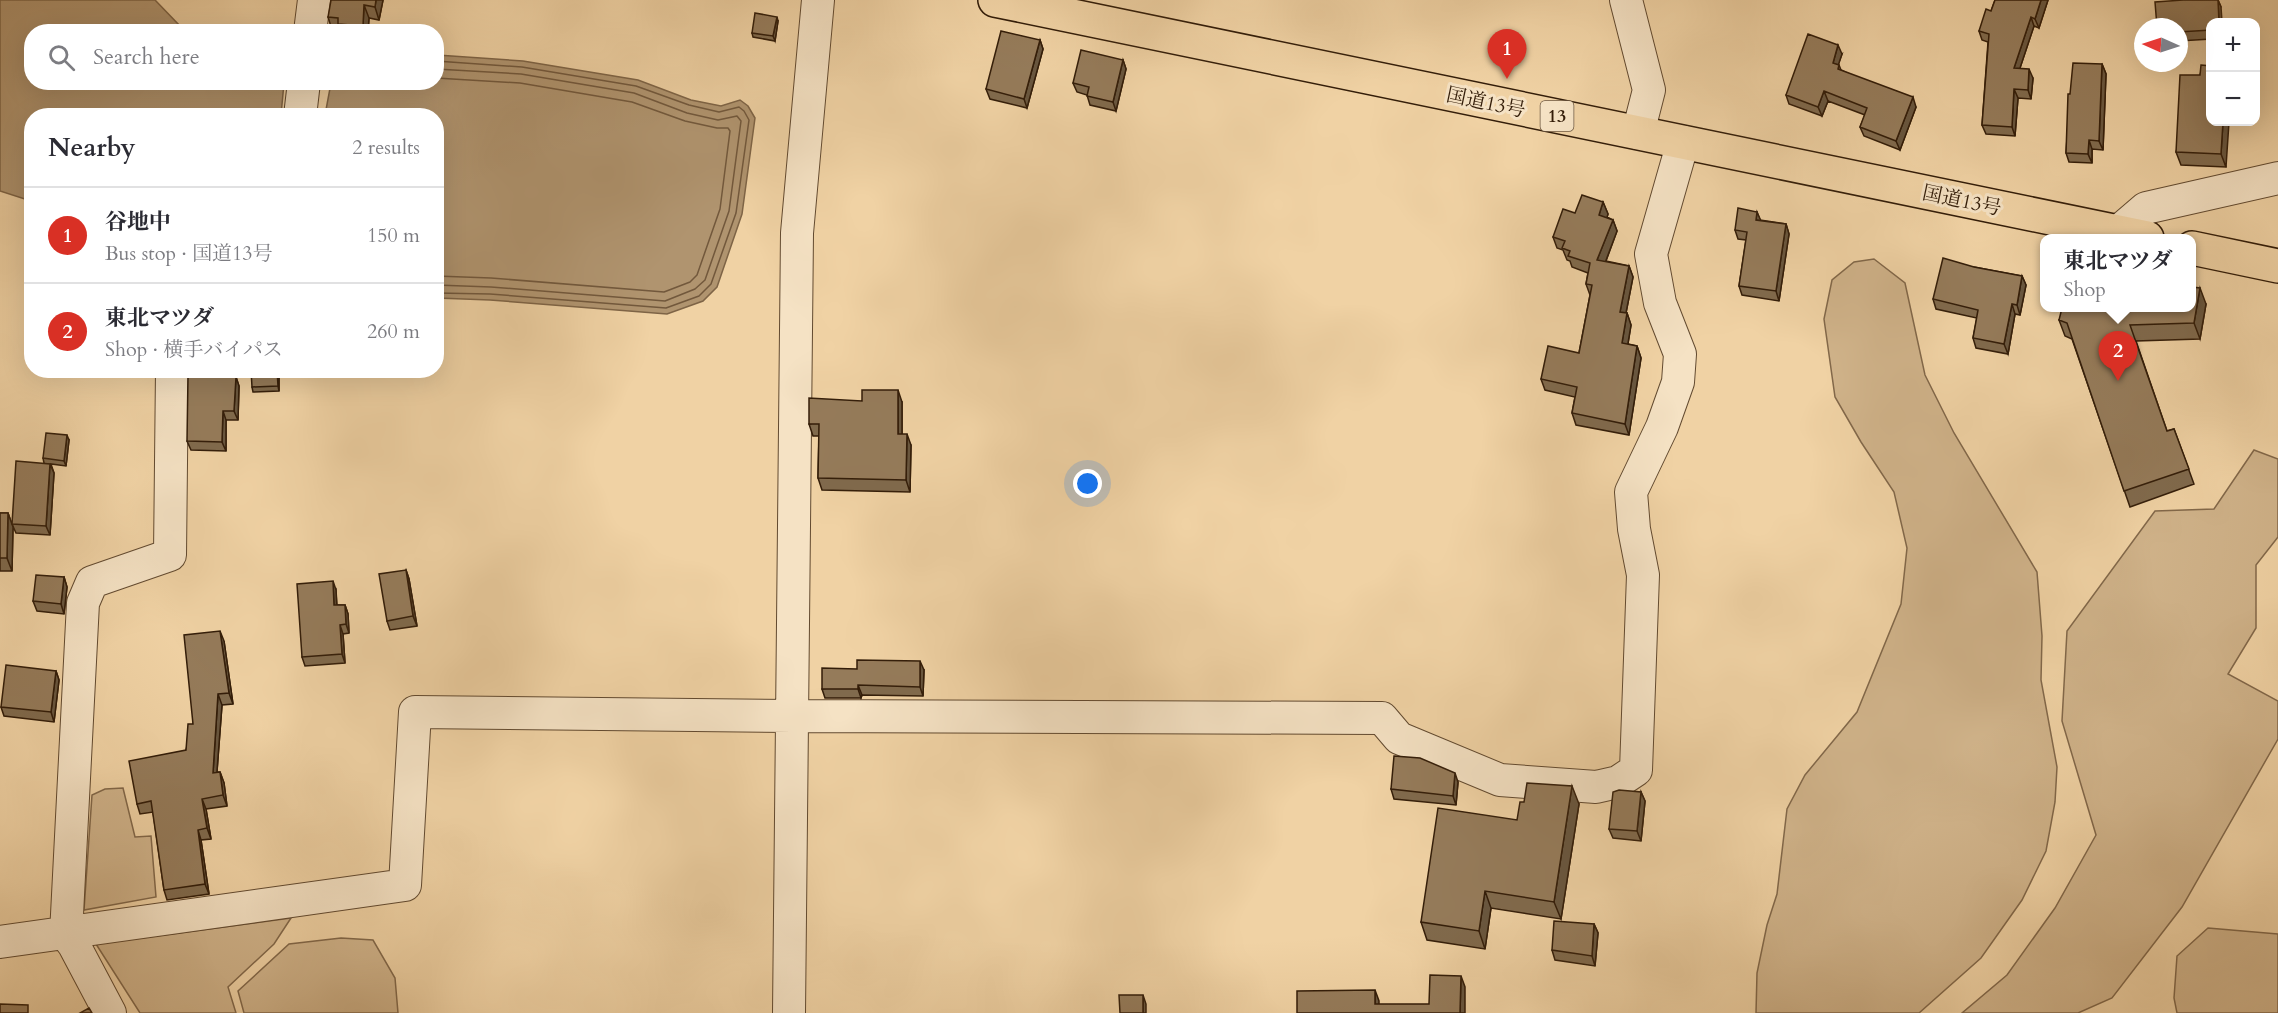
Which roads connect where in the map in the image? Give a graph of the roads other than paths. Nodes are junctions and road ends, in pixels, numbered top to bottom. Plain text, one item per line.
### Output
1 (314, 0) edge
2 (819, 0) edge
3 (995, 0) edge
4 (1626, 0) edge
5 (311, 24) edge
6 (303, 90) edge
7 (301, 108) edge
8 (1638, 133) junction
9 (1683, 142) junction
10 (2278, 178) edge
11 (2123, 234) edge
12 (2134, 234) edge
13 (2196, 249) edge
14 (2278, 266) edge
15 (172, 378) edge
16 (792, 716) junction
17 (66, 934) junction
18 (0, 942) edge
19 (110, 1013) edge
20 (789, 1013) edge

1 - 5 street
2 - 16 street
3 - 8 highway, 国道13号 / 13
4 - 8 street
6 - 7 street
8 - 9 highway, 国道13号 / 13
9 - 11 highway, 国道13号 / 13
9 - 16 street
10 - 12 street
13 - 14 highway
15 - 17 street
16 - 17 street
16 - 20 street
17 - 18 street
17 - 19 street

